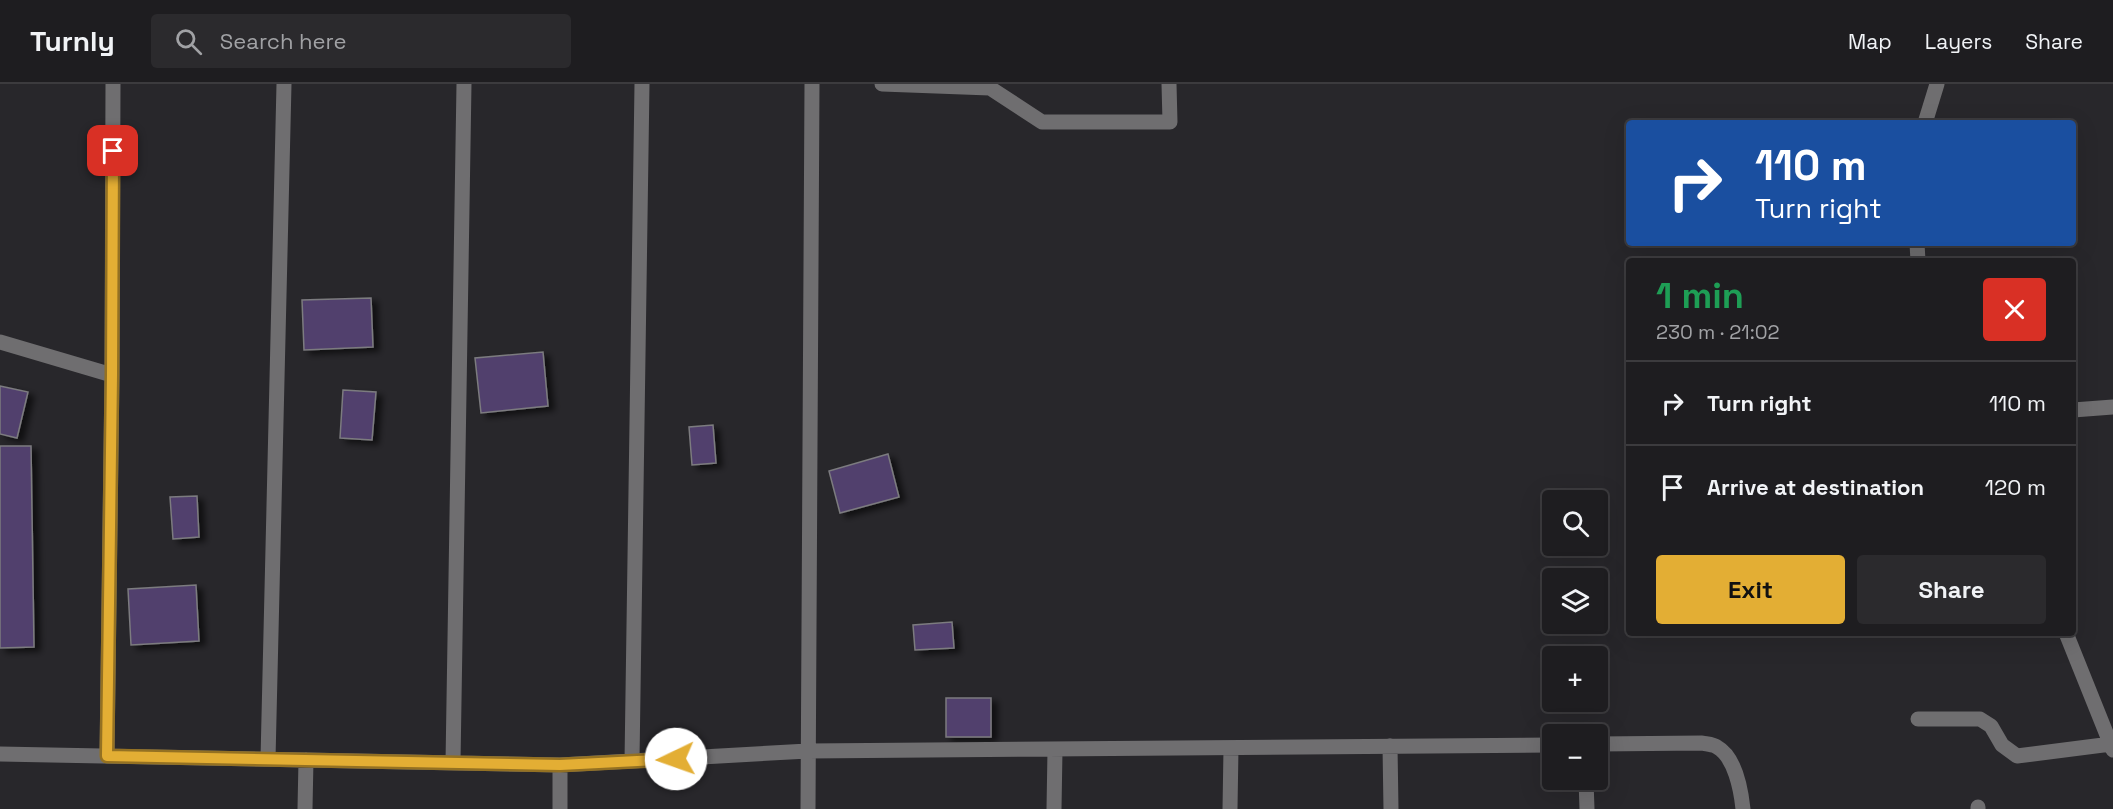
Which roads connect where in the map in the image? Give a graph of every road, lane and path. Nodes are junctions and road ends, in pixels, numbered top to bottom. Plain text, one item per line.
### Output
1 (113, 84) edge
2 (284, 84) edge
3 (464, 84) edge
4 (642, 84) edge
5 (812, 84) edge
6 (882, 84) edge
7 (1170, 84) edge
8 (1936, 84) edge
9 (990, 86) edge
10 (1926, 120) edge
11 (0, 342) edge
12 (112, 375) junction
13 (2113, 407) edge
14 (2076, 410) edge
15 (2067, 636) edge
16 (1918, 720) dead end
17 (2110, 738) edge
18 (1608, 744) edge
19 (1542, 745) edge
20 (1390, 747) junction
21 (1231, 748) junction
22 (1055, 750) junction
23 (808, 751) junction
24 (0, 754) edge
25 (107, 756) junction
26 (268, 759) junction
27 (306, 760) junction
28 (632, 761) junction
29 (453, 763) junction
30 (560, 765) junction
31 (1586, 790) edge
32 (305, 809) edge
33 (560, 809) edge
34 (808, 809) edge
35 (1054, 809) edge
36 (1230, 809) edge
37 (1391, 809) edge
38 (1587, 809) edge
39 (1743, 809) edge

1 - 12 street
2 - 26 street
3 - 29 street
4 - 28 street
5 - 23 street
6 - 9 street
7 - 9 street
8 - 10 street
11 - 12 street
12 - 25 street
13 - 14 street
15 - 17 street
16 - 17 street
18 - 39 street
19 - 20 street
20 - 21 street
20 - 37 street
21 - 22 street
21 - 36 street
22 - 23 street
22 - 35 street
23 - 28 street
23 - 34 street
24 - 25 street
25 - 26 street
26 - 27 street
27 - 29 street
27 - 32 street
28 - 30 street
29 - 30 street
30 - 33 street
31 - 38 street

